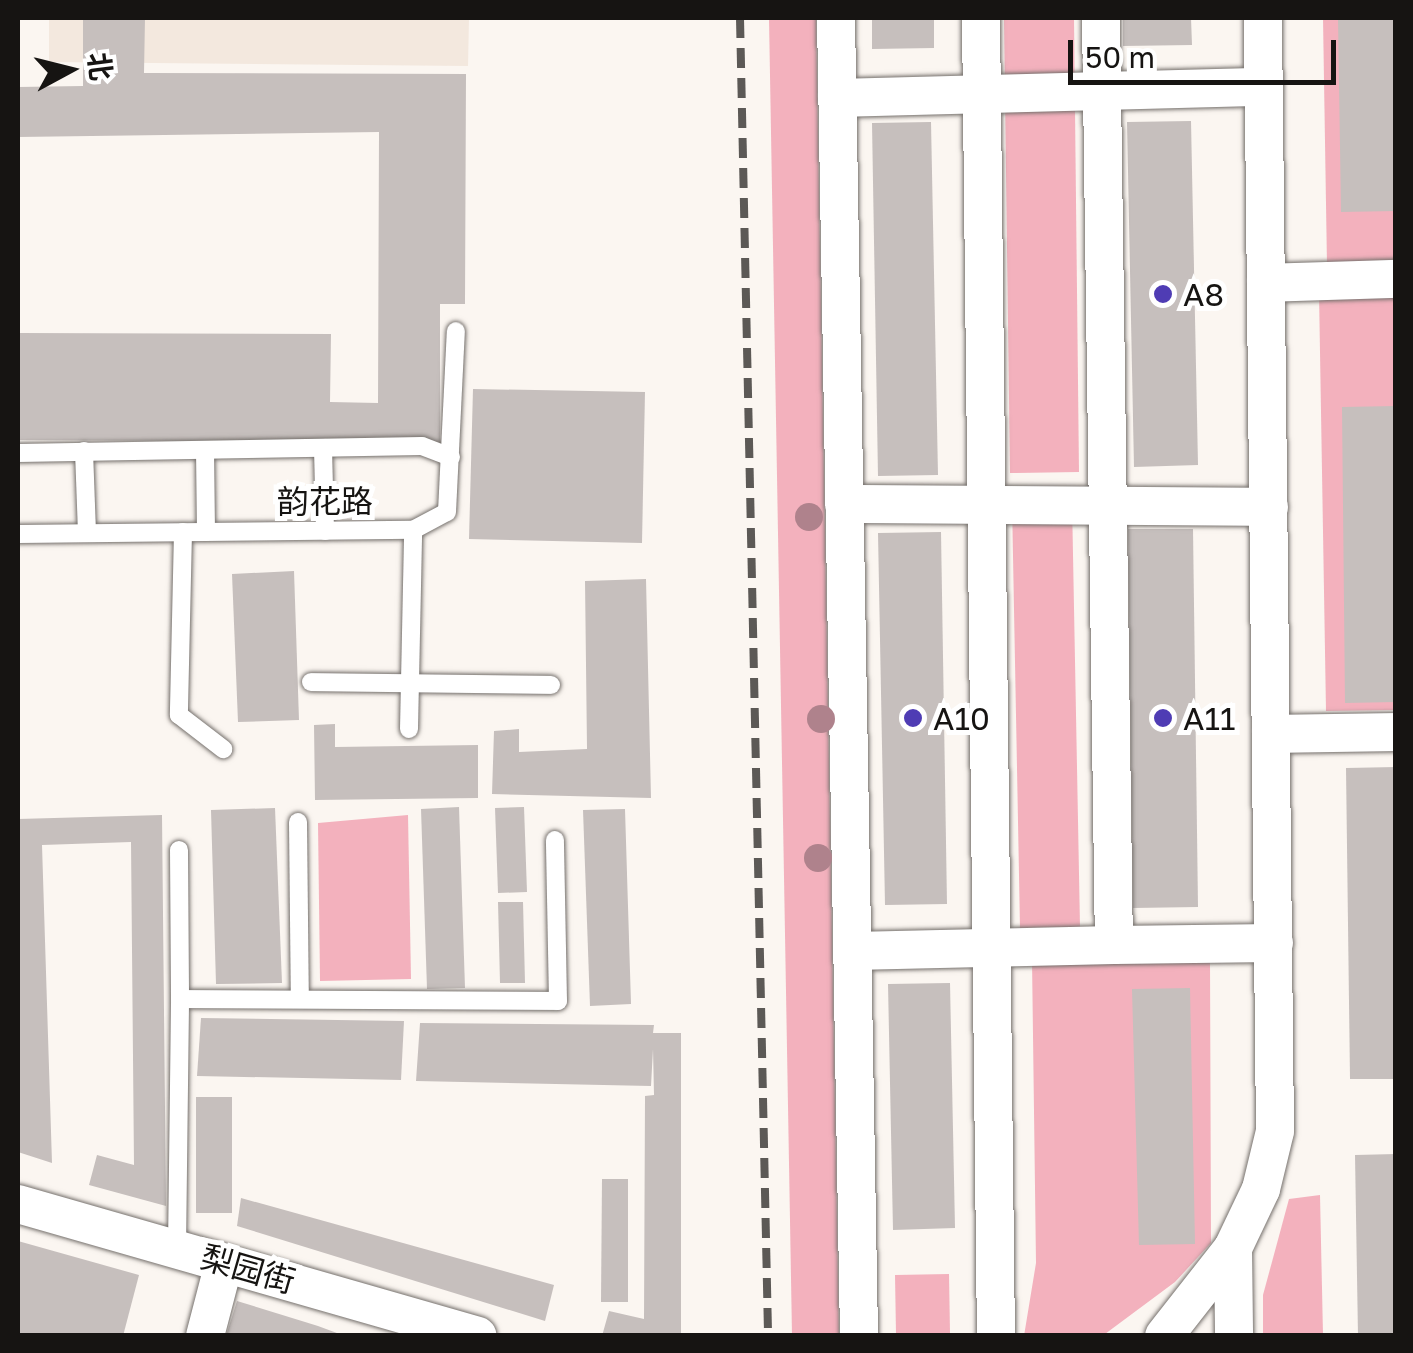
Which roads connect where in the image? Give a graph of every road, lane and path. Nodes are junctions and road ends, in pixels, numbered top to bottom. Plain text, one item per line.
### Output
1 (836, 18) edge
2 (981, 18) edge
3 (1100, 18) edge
4 (1263, 18) edge
5 (1264, 87) junction
6 (1101, 92) junction
7 (982, 94) junction
8 (837, 98) junction
9 (1396, 279) edge
10 (1266, 283) junction
11 (456, 331) dead end
12 (322, 448) junction
13 (205, 450) junction
14 (18, 452) edge
15 (84, 452) junction
16 (451, 457) junction
17 (844, 504) junction
18 (987, 505) junction
19 (1106, 506) junction
20 (1269, 507) junction
21 (413, 530) junction
22 (325, 531) junction
23 (183, 532) junction
24 (206, 532) junction
25 (86, 533) junction
26 (18, 534) edge
27 (310, 682) dead end
28 (551, 684) dead end
29 (410, 685) junction
30 (409, 730) dead end
31 (1396, 732) edge
32 (1271, 734) junction
33 (223, 749) dead end
34 (298, 822) dead end
35 (556, 840) dead end
36 (179, 850) dead end
37 (1274, 943) junction
38 (1114, 946) junction
39 (992, 948) junction
40 (852, 952) junction
41 (300, 998) junction
42 (180, 1000) junction
43 (18, 1204) edge
44 (1233, 1248) junction
45 (178, 1249) junction
46 (224, 1262) junction
47 (471, 1335) edge
48 (205, 1336) edge
49 (859, 1336) edge
50 (996, 1336) edge
51 (1164, 1336) edge
52 (1234, 1336) edge

1 - 8 street
2 - 7 street
3 - 6 street
4 - 5 street
5 - 6 street
5 - 10 street
6 - 7 street
6 - 19 street
7 - 8 street
7 - 18 street
8 - 17 street
9 - 10 street
10 - 20 street
11 - 16 lane, 韵花路
12 - 13 lane
12 - 16 lane
12 - 22 lane
13 - 15 lane
13 - 24 lane
14 - 15 lane
15 - 25 lane
16 - 21 lane, 韵花路
17 - 18 street
17 - 40 street
18 - 19 street
18 - 39 street
19 - 20 street
19 - 38 street
20 - 32 street
21 - 22 lane, 韵花路
21 - 29 lane
22 - 24 lane, 韵花路
23 - 24 lane, 韵花路
23 - 25 lane, 韵花路
23 - 33 lane
25 - 26 lane, 韵花路
27 - 29 lane
28 - 29 lane
29 - 30 lane
31 - 32 street
32 - 37 street
34 - 41 lane
35 - 41 lane
36 - 42 lane
37 - 38 street
37 - 44 street
38 - 39 street
39 - 40 street
39 - 50 street
40 - 49 street
41 - 42 lane
42 - 45 lane
43 - 45 street, 梨园街
44 - 51 street
44 - 52 street
45 - 46 street, 梨园街
46 - 47 street, 梨园街
46 - 48 street

